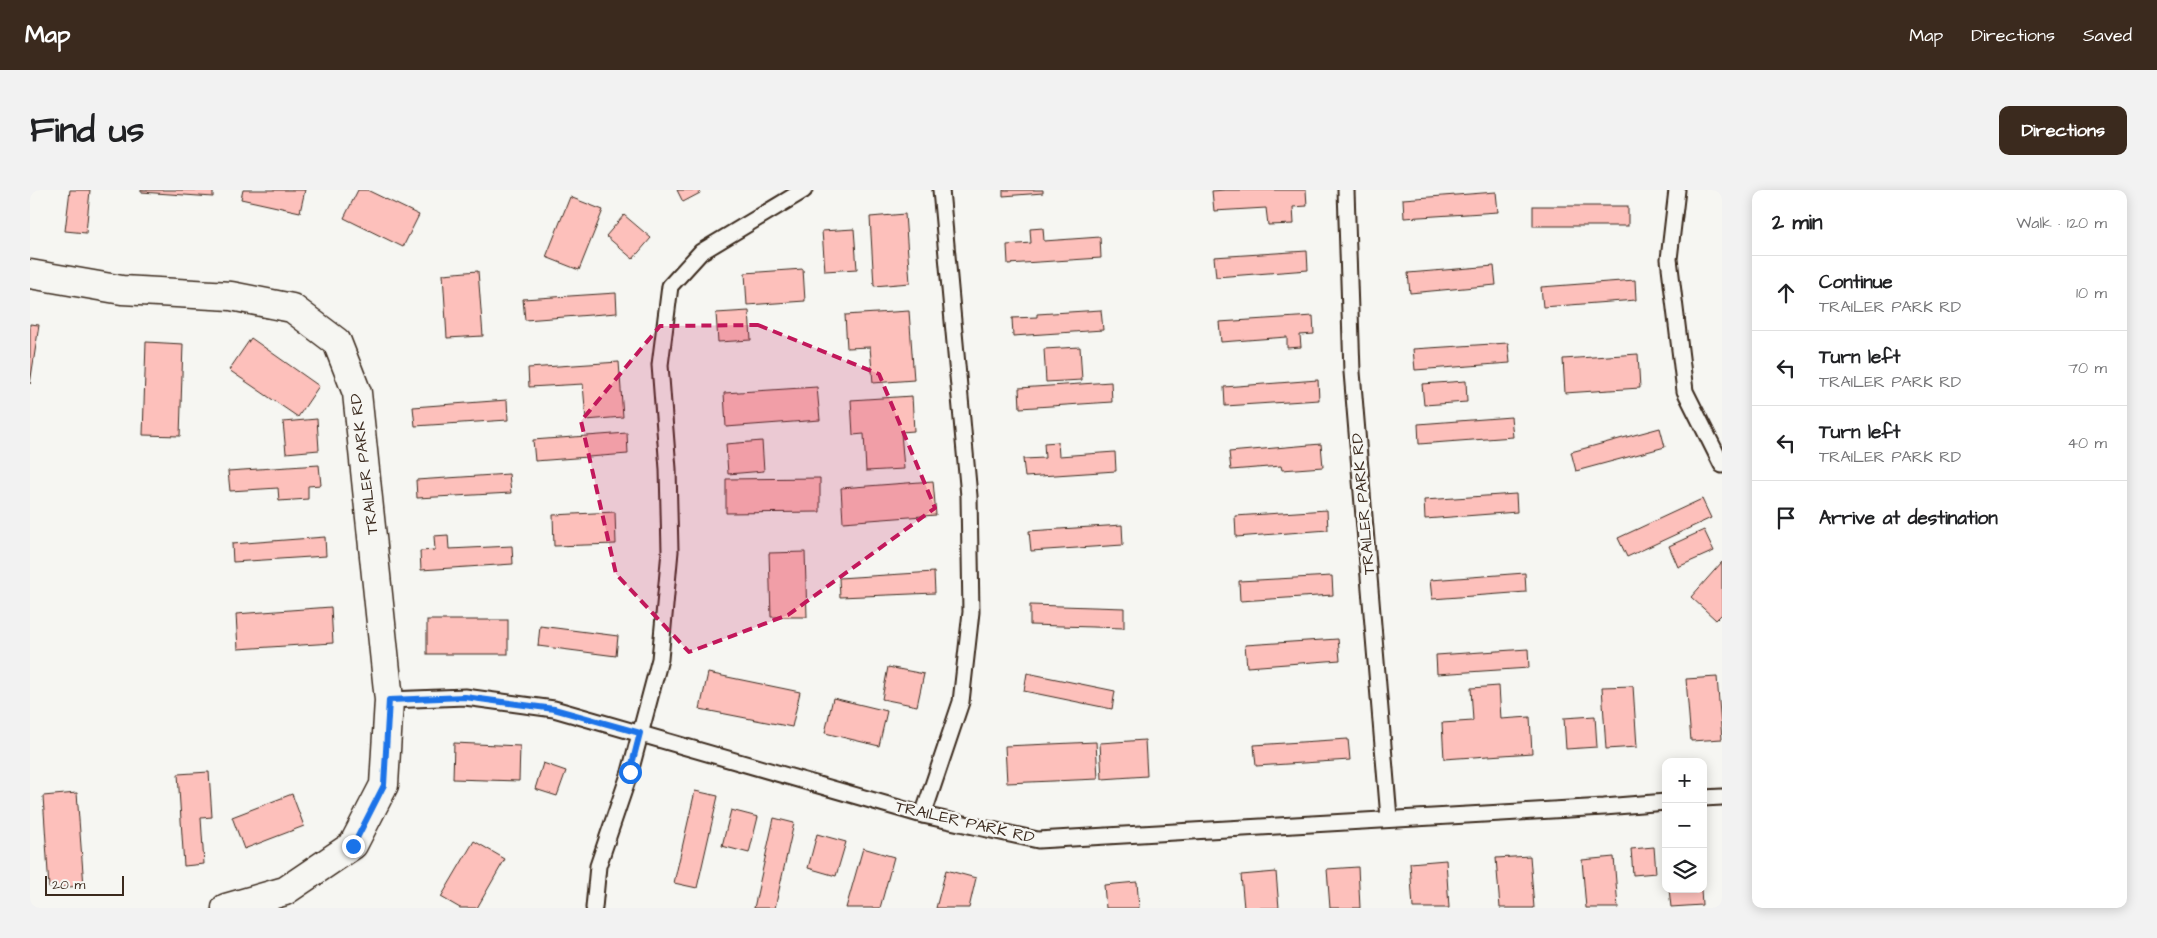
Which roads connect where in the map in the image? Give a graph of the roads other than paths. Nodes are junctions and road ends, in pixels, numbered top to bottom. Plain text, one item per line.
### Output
1 (804, 190) edge
2 (941, 190) edge
3 (1346, 190) edge
4 (1677, 190) edge
5 (30, 274) edge
6 (1722, 465) edge
7 (389, 700) junction
8 (640, 733) junction
9 (1722, 797) edge
10 (1707, 798) edge
11 (1662, 802) edge
12 (923, 815) junction
13 (1389, 818) junction
14 (226, 908) edge
15 (594, 908) edge

1 - 8 lane
2 - 12 lane
3 - 13 lane, TRAILER PARK RD
4 - 6 lane
5 - 7 street, TRAILER PARK RD
7 - 8 lane, TRAILER PARK RD
7 - 14 street, TRAILER PARK RD
8 - 12 lane, TRAILER PARK RD
8 - 15 lane
9 - 10 lane
11 - 13 lane, TRAILER PARK RD
12 - 13 lane, TRAILER PARK RD

